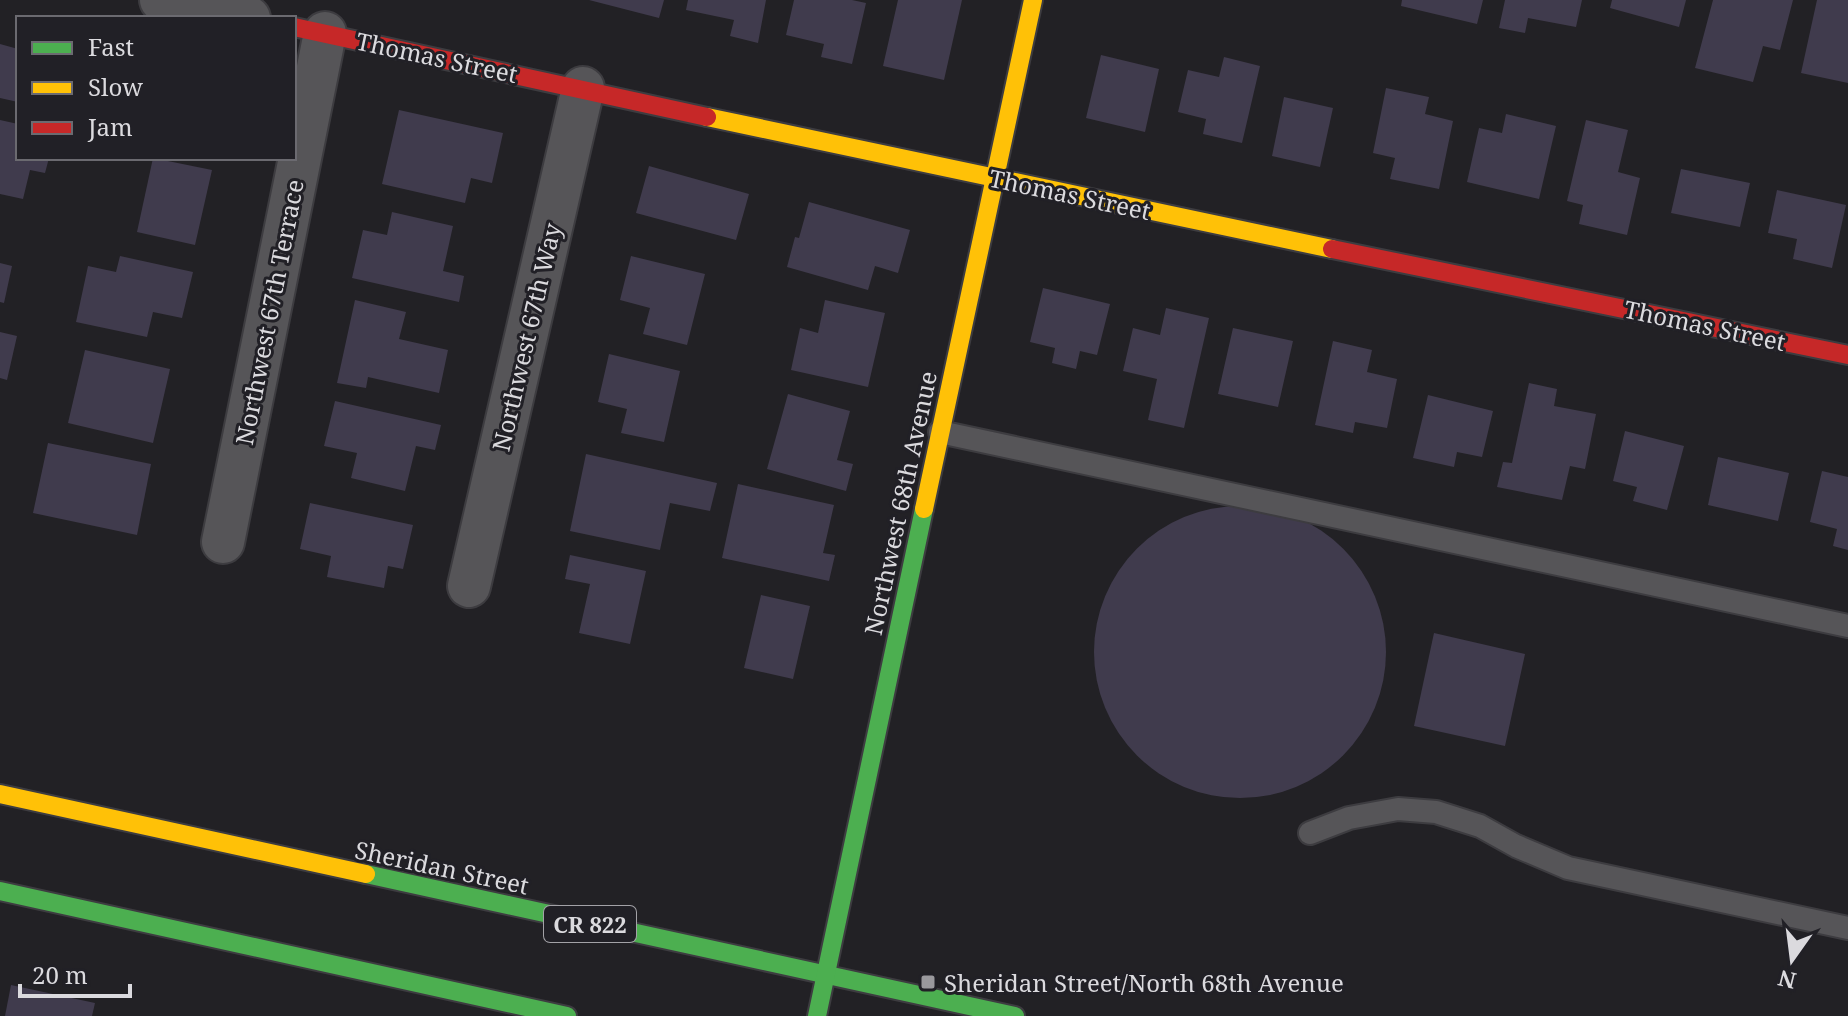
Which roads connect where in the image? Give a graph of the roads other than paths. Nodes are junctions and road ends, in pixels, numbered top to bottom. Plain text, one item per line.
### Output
1 (161, 0) edge
2 (1033, 0) edge
3 (239, 16) edge
4 (310, 30) edge
5 (583, 88) junction
6 (296, 112) edge
7 (288, 160) edge
8 (993, 179) junction
9 (1848, 355) edge
10 (940, 432) junction
11 (223, 542) dead end
12 (469, 586) dead end
13 (1848, 626) edge
14 (0, 794) edge
15 (1310, 833) dead end
16 (0, 891) edge
17 (1848, 928) edge
18 (826, 976) junction
19 (567, 1016) edge
20 (817, 1016) edge
21 (1015, 1016) edge

1 - 3 street
2 - 8 street, Northwest 68th Avenue
4 - 5 street, Thomas Street
4 - 6 street, Northwest 67th Terrace
5 - 8 street, Thomas Street
5 - 12 street, Northwest 67th Way
7 - 11 street, Northwest 67th Terrace
8 - 9 street, Thomas Street
8 - 10 street, Northwest 68th Avenue
10 - 13 lane
10 - 18 street, Northwest 68th Avenue
14 - 18 street, Sheridan Street / CR 822
15 - 17 lane
16 - 19 street
18 - 20 street, Northwest 68th Avenue
18 - 21 street, Sheridan Street / CR 822

